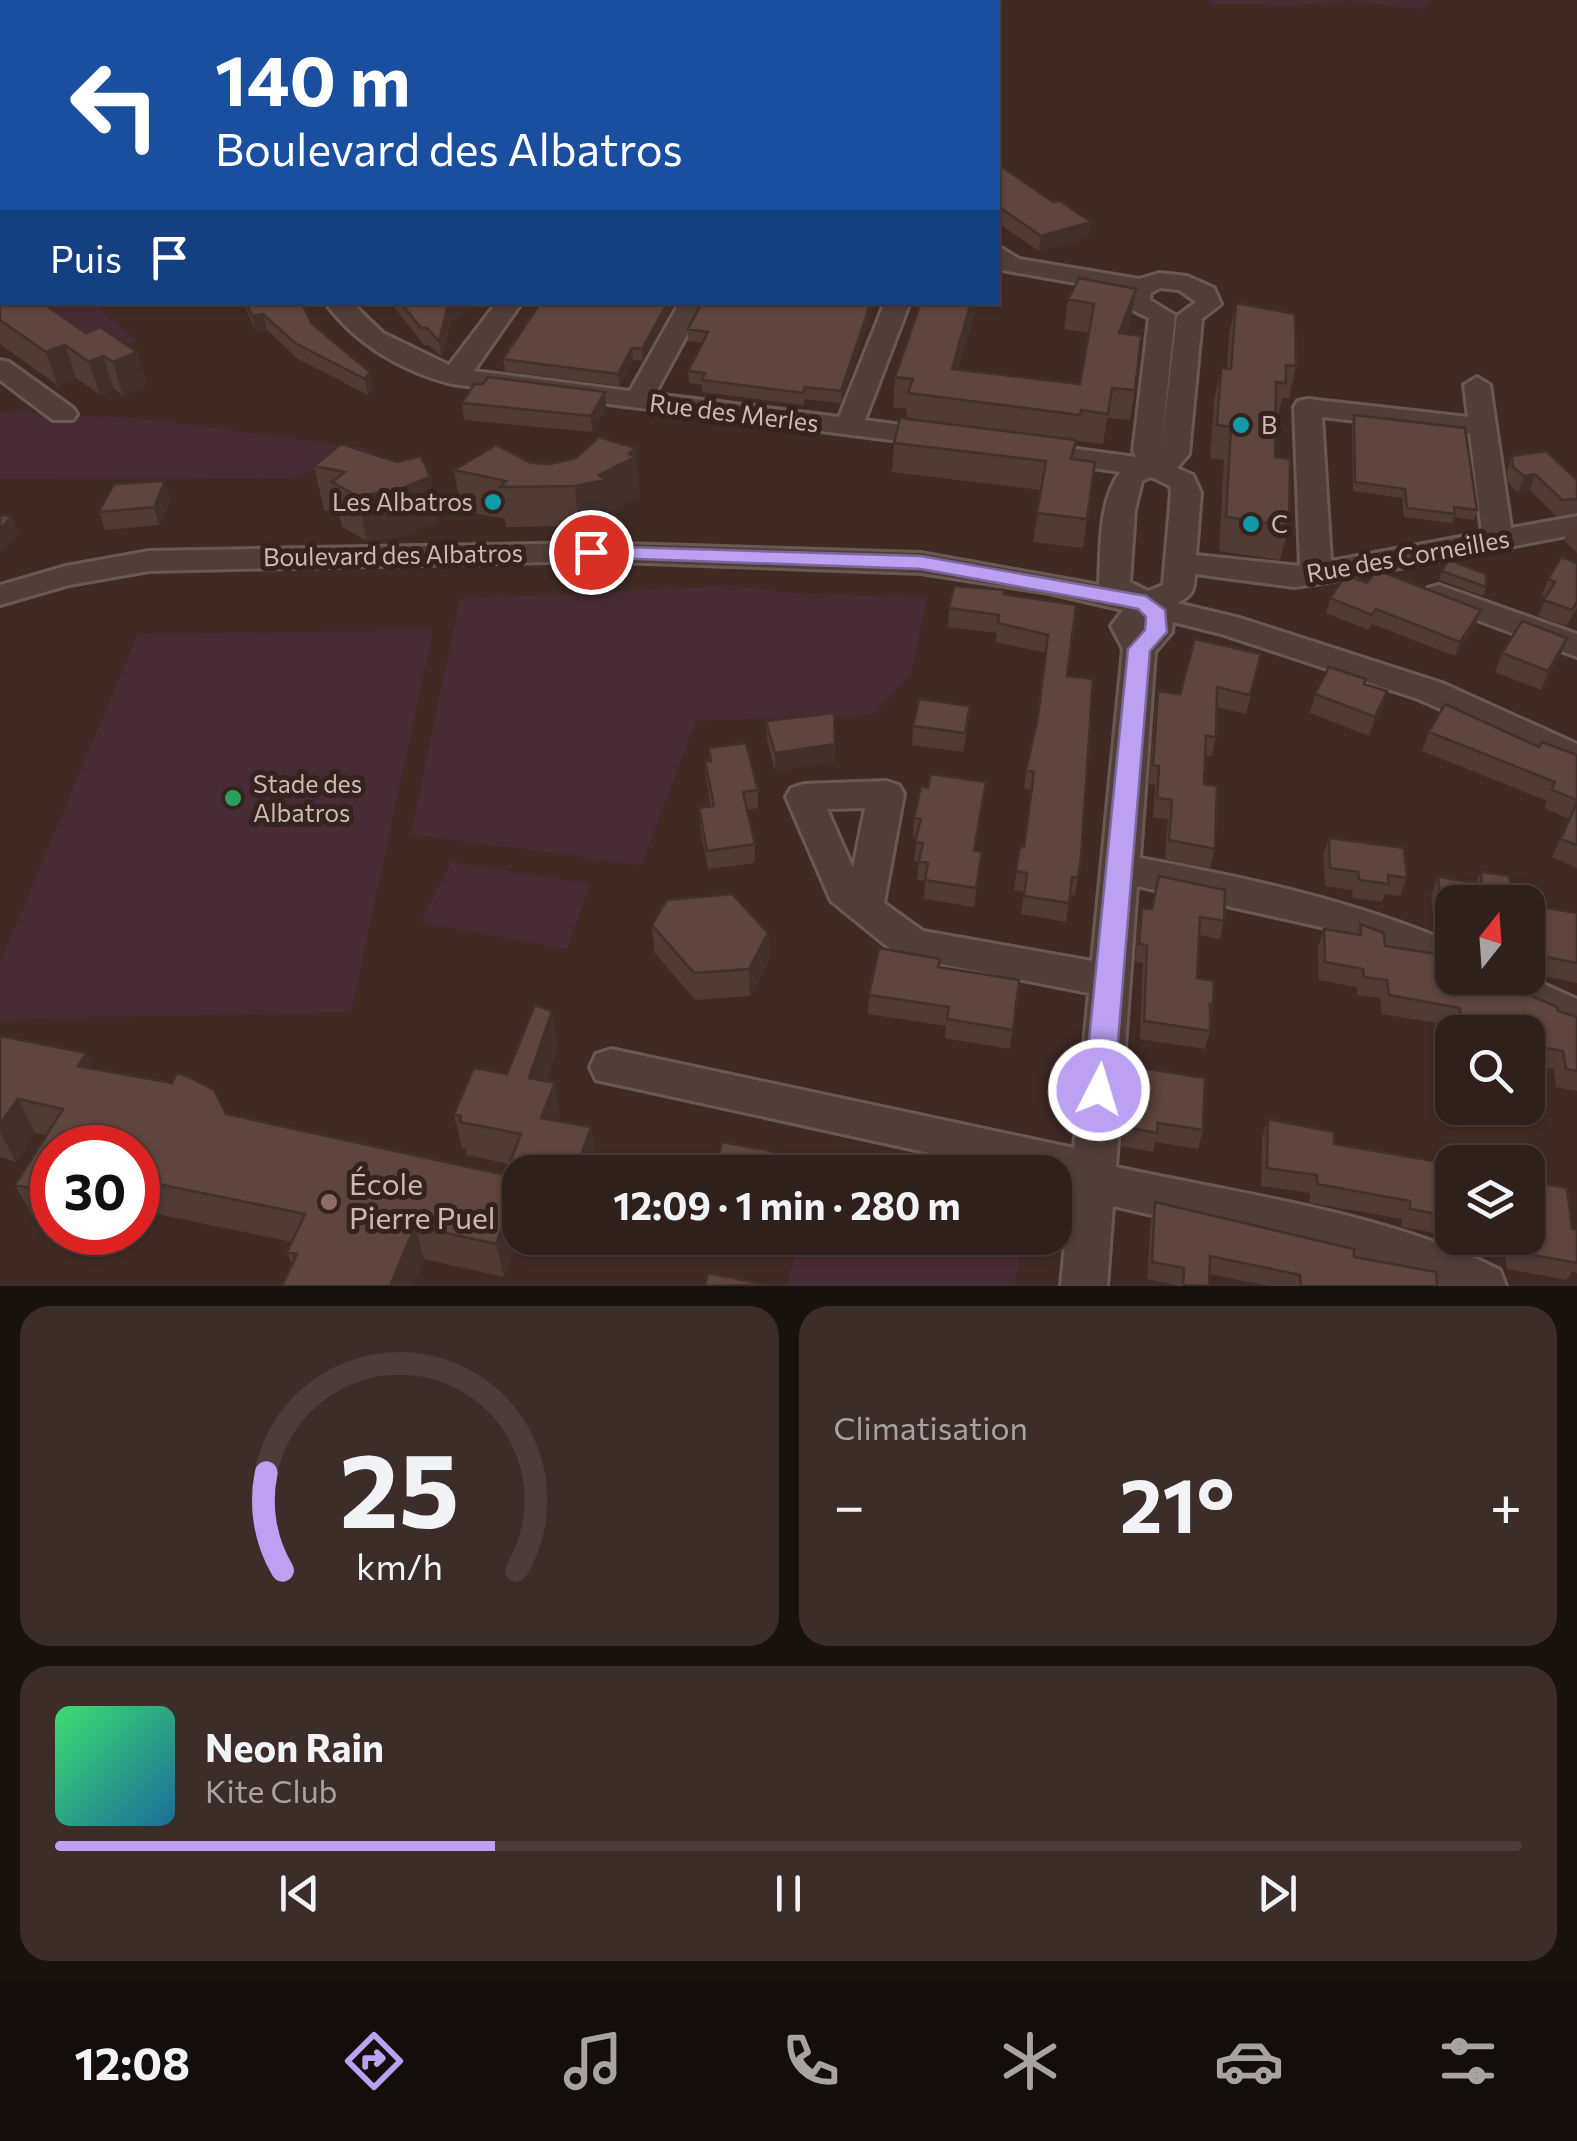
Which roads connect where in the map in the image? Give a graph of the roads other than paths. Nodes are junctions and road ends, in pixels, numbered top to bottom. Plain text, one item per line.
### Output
1 (1000, 255) edge
2 (1141, 287) junction
3 (339, 305) edge
4 (508, 305) edge
5 (691, 305) edge
6 (897, 305) edge
7 (0, 368) edge
8 (452, 376) junction
9 (1476, 385) dead end
10 (638, 400) junction
11 (63, 414) dead end
12 (1481, 427) junction
13 (849, 428) junction
14 (959, 441) edge
15 (1013, 448) edge
16 (1155, 468) junction
17 (1577, 525) edge
18 (1498, 539) junction
19 (1179, 562) junction
20 (1384, 562) junction
21 (1316, 574) junction
22 (0, 595) edge
23 (1146, 604) junction
24 (1577, 646) edge
25 (1577, 758) edge
26 (1121, 869) junction
27 (864, 909) dead end
28 (1435, 952) edge
29 (1108, 980) junction
30 (1528, 995) edge
31 (1577, 1018) edge
32 (612, 1068) dead end
33 (1091, 1181) junction
34 (1084, 1286) edge
35 (1484, 1286) edge

1 - 2 street
2 - 16 street
2 - 16 street
3 - 8 street, Rue des Merles
4 - 8 street
5 - 10 street
6 - 13 street
7 - 11 street
8 - 10 street, Rue des Merles
9 - 12 street
10 - 13 street, Rue des Merles
12 - 18 street
12 - 21 street
13 - 14 street, Rue des Merles
15 - 16 street
16 - 19 street
16 - 23 street
17 - 18 street, Rue des Corneilles
18 - 20 street, Rue des Corneilles
19 - 21 street, Rue des Corneilles
19 - 23 street
20 - 21 street, Rue des Corneilles
20 - 24 street
22 - 23 street, Boulevard des Albatros
23 - 25 street, Boulevard des Albatros
23 - 26 street
26 - 28 street
26 - 29 street
27 - 29 street
29 - 33 street
30 - 31 street
32 - 33 street
33 - 34 street
33 - 35 street

